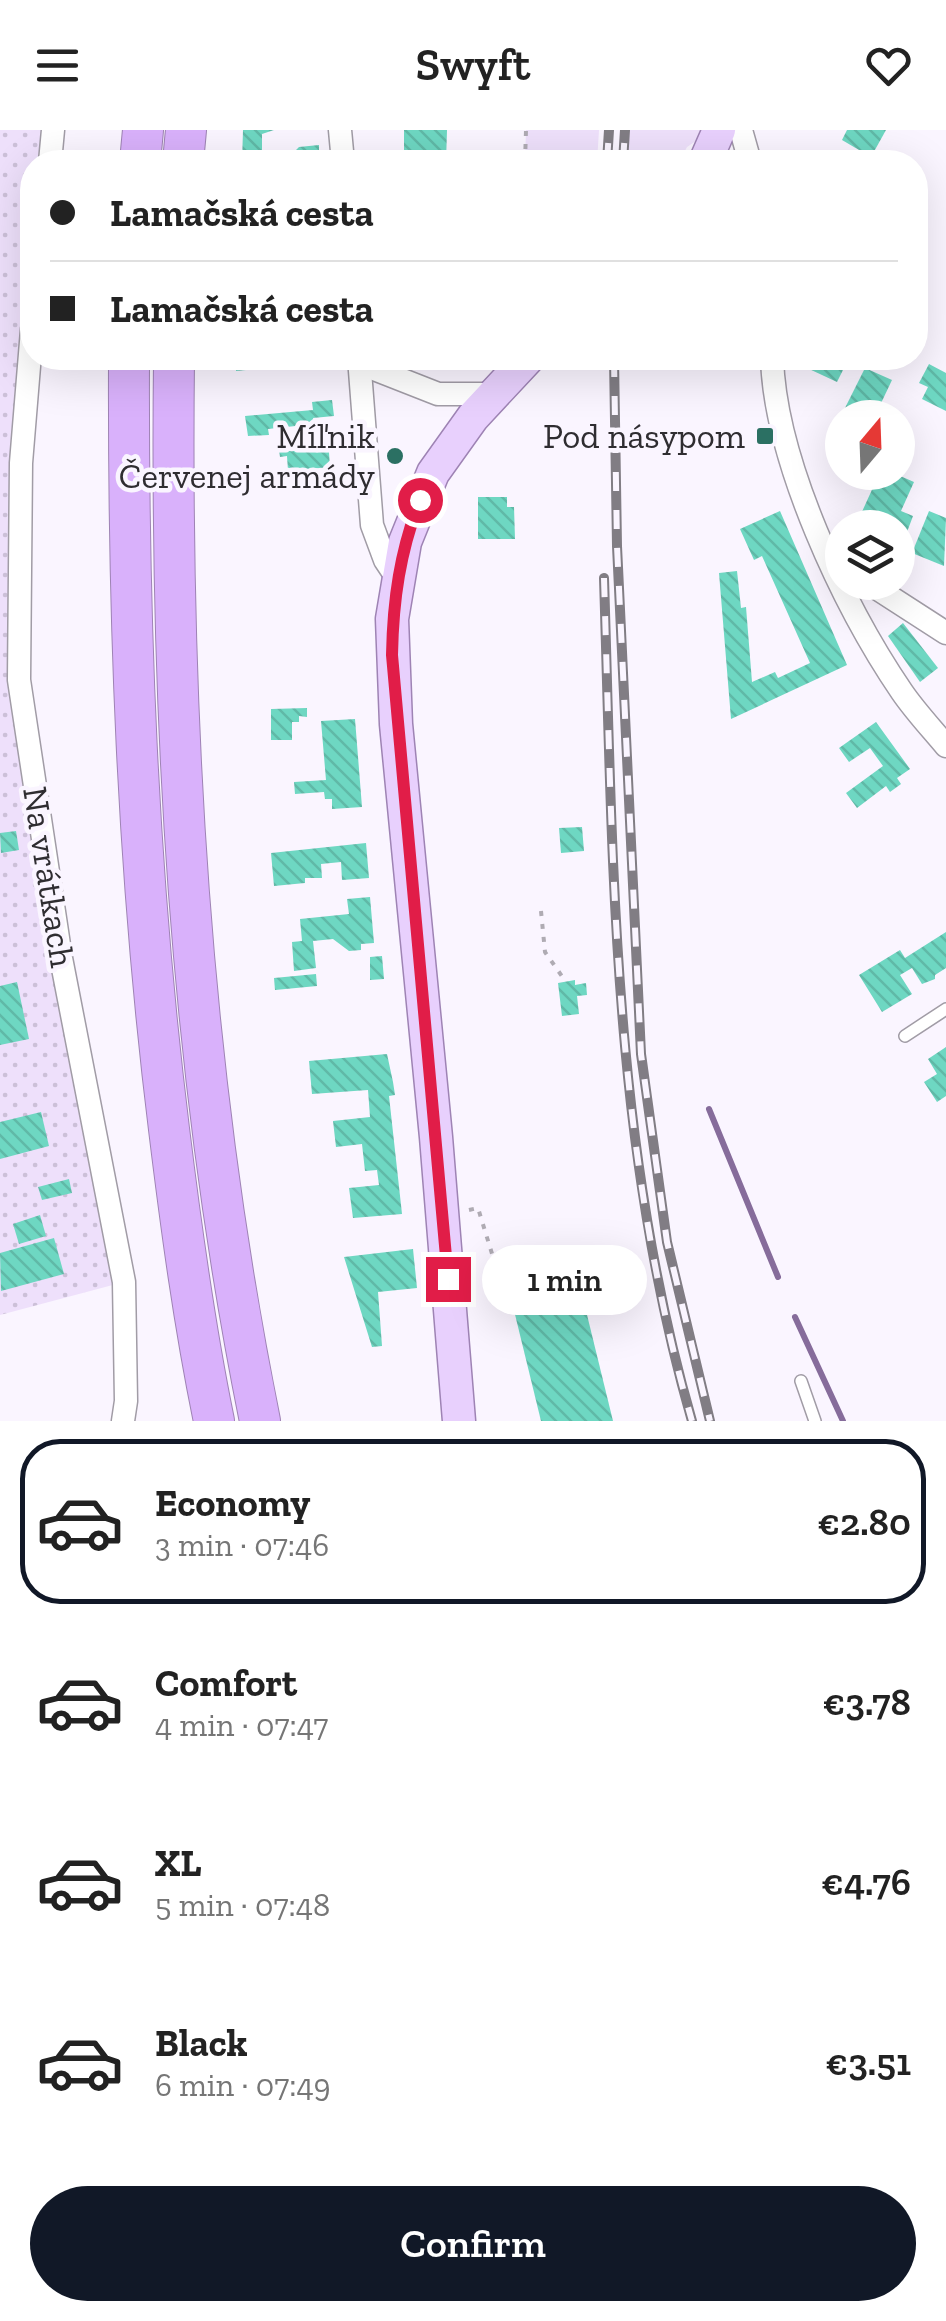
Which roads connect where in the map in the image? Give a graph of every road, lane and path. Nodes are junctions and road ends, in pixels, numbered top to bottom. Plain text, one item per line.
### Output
1 (29, 370) edge
2 (129, 370) edge
3 (174, 370) edge
4 (360, 370) edge
5 (382, 370) edge
6 (516, 370) edge
7 (774, 370) edge
8 (493, 394) junction
9 (825, 540) edge
10 (397, 578) junction
11 (853, 600) edge
12 (895, 600) edge
13 (946, 633) edge
14 (946, 746) edge
15 (541, 911) dead end
16 (566, 982) dead end
17 (946, 1010) edge
18 (905, 1036) dead end
19 (478, 1208) dead end
20 (494, 1256) dead end
21 (801, 1380) dead end
22 (123, 1421) edge
23 (214, 1421) edge
24 (260, 1421) edge
25 (459, 1421) edge
26 (816, 1421) edge

1 - 22 street, Na vrátkach
2 - 23 highway
3 - 24 highway
4 - 10 street
5 - 8 street
6 - 8 main road
7 - 9 street
8 - 10 main road
10 - 25 main road
11 - 14 street
12 - 13 street
15 - 16 path
17 - 18 lane
19 - 20 path
21 - 26 lane

